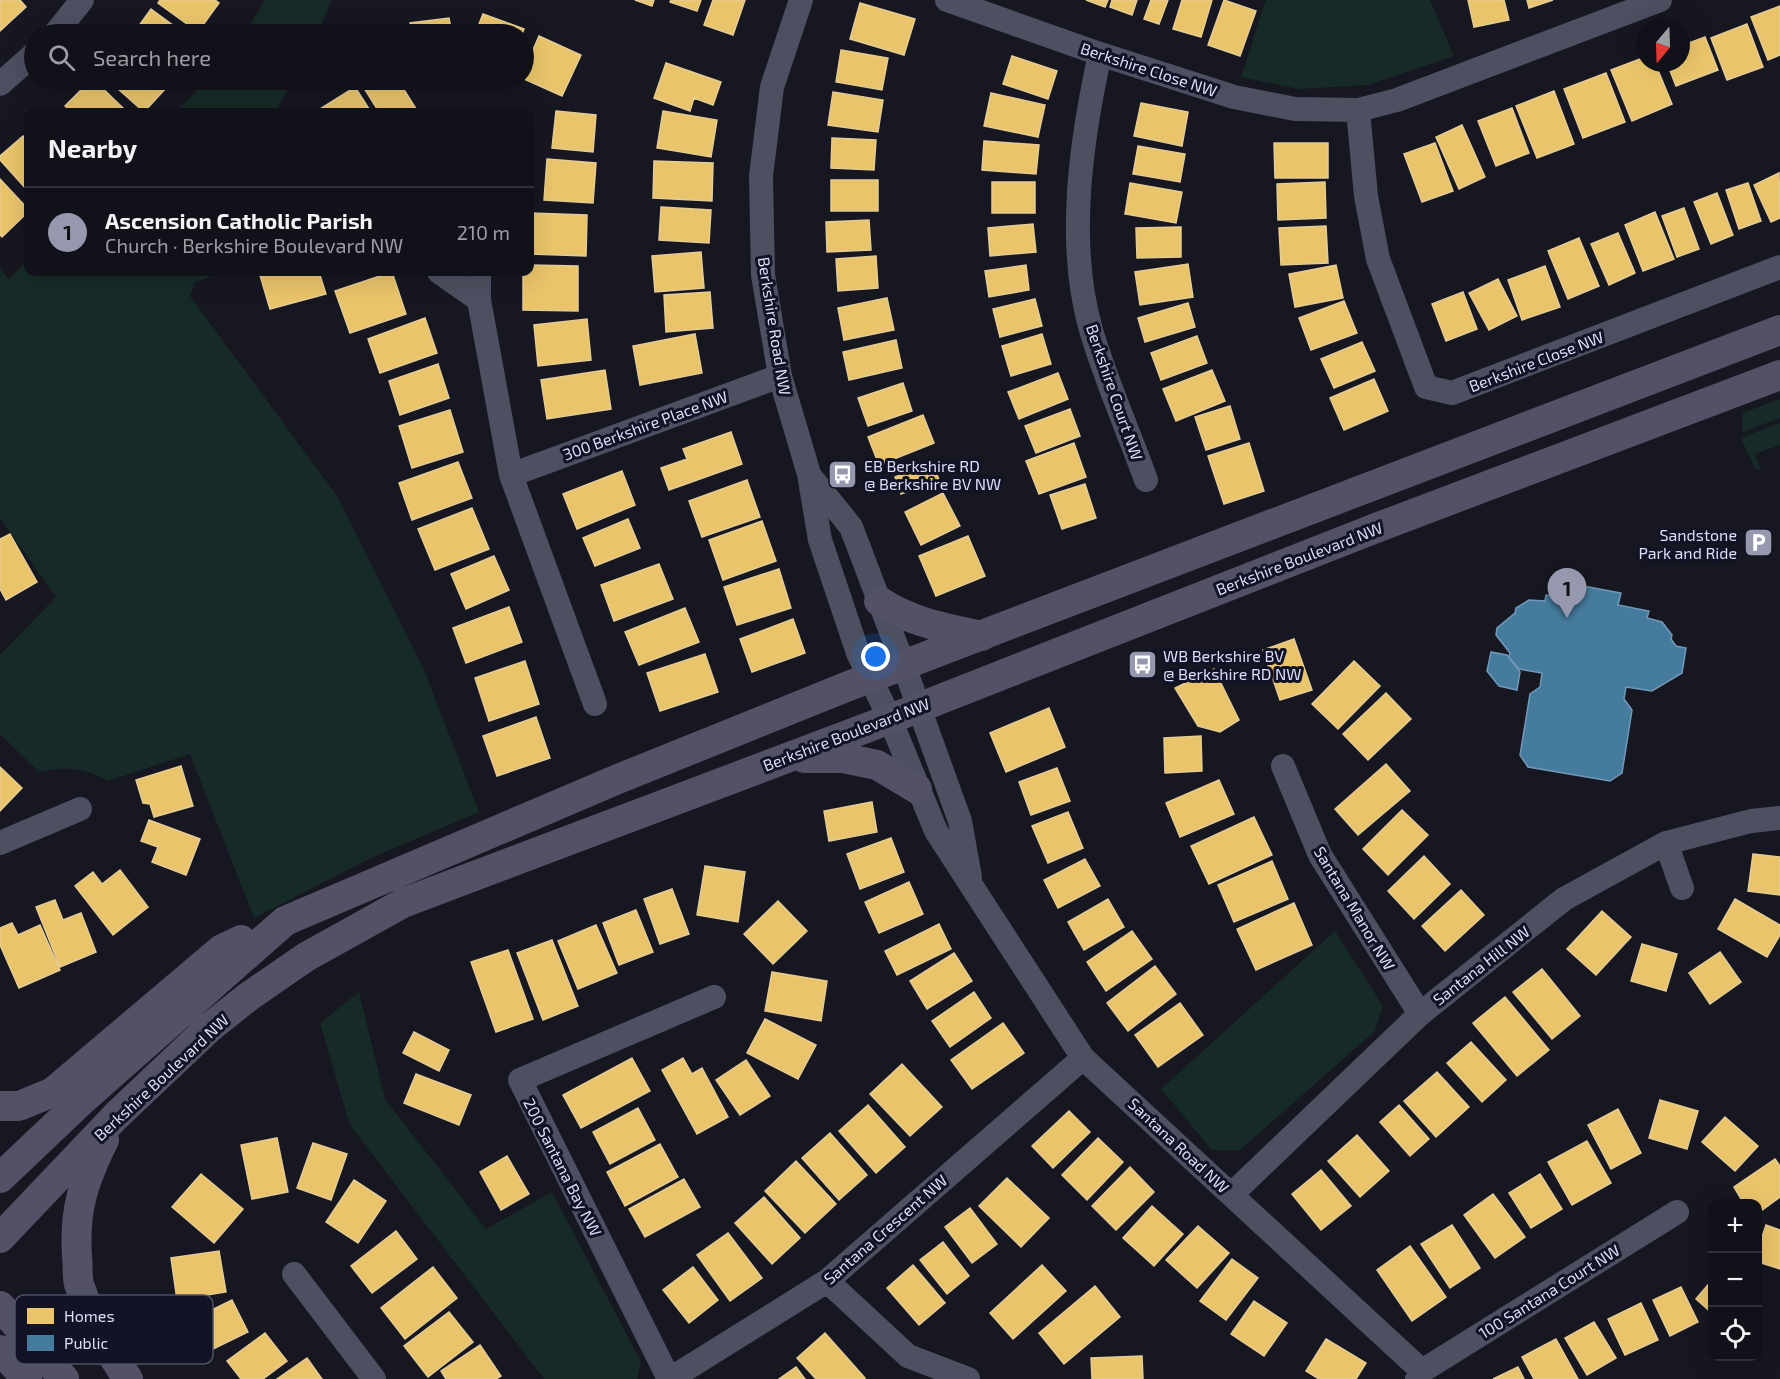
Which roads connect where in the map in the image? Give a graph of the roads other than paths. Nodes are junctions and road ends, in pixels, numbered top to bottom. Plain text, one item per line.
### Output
1 (82, 0) edge
2 (801, 0) edge
3 (947, 0) edge
4 (1660, 0) edge
5 (63, 24) edge
6 (1100, 54) junction
7 (24, 63) edge
8 (0, 84) edge
9 (1358, 110) junction
10 (1780, 267) edge
11 (445, 276) edge
12 (479, 276) edge
13 (479, 300) junction
14 (1780, 330) edge
15 (1780, 375) edge
16 (780, 376) junction
17 (809, 474) junction
18 (511, 475) junction
19 (1146, 480) dead end
20 (879, 601) junction
21 (982, 636) junction
22 (904, 666) junction
23 (870, 678) junction
24 (595, 704) dead end
25 (919, 706) junction
26 (890, 718) junction
27 (786, 758) junction
28 (1283, 766) dead end
29 (917, 789) junction
30 (80, 809) dead end
31 (1780, 818) edge
32 (0, 843) edge
33 (1666, 843) junction
34 (1682, 888) dead end
35 (972, 889) junction
36 (285, 921) junction
37 (714, 998) dead end
38 (1419, 1014) junction
39 (1083, 1058) junction
40 (0, 1106) edge
41 (116, 1116) junction
42 (0, 1178) edge
43 (1232, 1194) junction
44 (1677, 1212) dead end
45 (0, 1238) edge
46 (294, 1274) dead end
47 (827, 1281) junction
48 (84, 1295) edge
49 (0, 1306) edge
50 (15, 1323) edge
51 (0, 1350) edge
52 (51, 1364) edge
53 (118, 1364) edge
54 (1419, 1375) edge
55 (27, 1379) edge
56 (64, 1379) edge
57 (128, 1379) edge
58 (374, 1379) edge
59 (670, 1379) edge
60 (968, 1379) edge

1 - 5 street
2 - 16 street, Berkshire Road NW
3 - 6 street, Berkshire Close NW
4 - 9 street, Berkshire Close NW
6 - 9 street, Berkshire Close NW
6 - 19 street, Berkshire Court NW
7 - 8 street
9 - 10 street, Berkshire Close NW
11 - 13 street
12 - 13 street
13 - 18 street
14 - 21 main road, Berkshire Boulevard NW
15 - 25 main road, Berkshire Boulevard NW
16 - 17 street, Berkshire Road NW
16 - 18 street, 300 Berkshire Place NW
17 - 20 street, Berkshire Road NW
17 - 23 street, Berkshire Road NW
18 - 24 street
20 - 21 main road
20 - 22 street, Berkshire Road NW
21 - 22 main road, Berkshire Boulevard NW
22 - 23 main road, Berkshire Boulevard NW
22 - 25 street, Berkshire Road NW
23 - 26 street, Berkshire Road NW
23 - 36 main road, Berkshire Boulevard NW
25 - 26 main road, Berkshire Boulevard NW
25 - 35 street, Santana Road NW
26 - 27 main road, Berkshire Boulevard NW
26 - 29 street, Santana Road NW
27 - 29 main road
27 - 41 main road, Berkshire Boulevard NW
28 - 38 street, Santana Manor NW
29 - 35 street, Santana Road NW
30 - 32 street
31 - 33 street, Santana Hill NW
33 - 34 street
33 - 38 street, Santana Hill NW
35 - 39 street, Santana Road NW
36 - 40 main road
36 - 42 main road, Berkshire Boulevard NW
37 - 59 street, 200 Santana Bay NW
38 - 43 street, Santana Hill NW
39 - 43 street, Santana Road NW
39 - 47 street, Santana Crescent NW
41 - 45 main road, Berkshire Boulevard NW
41 - 48 main road
43 - 54 street, Santana Road NW
44 - 54 street, 100 Santana Court NW
46 - 58 street
47 - 59 street, Santana Crescent NW
47 - 60 street
49 - 50 main road
51 - 55 main road
52 - 56 main road
53 - 57 main road

